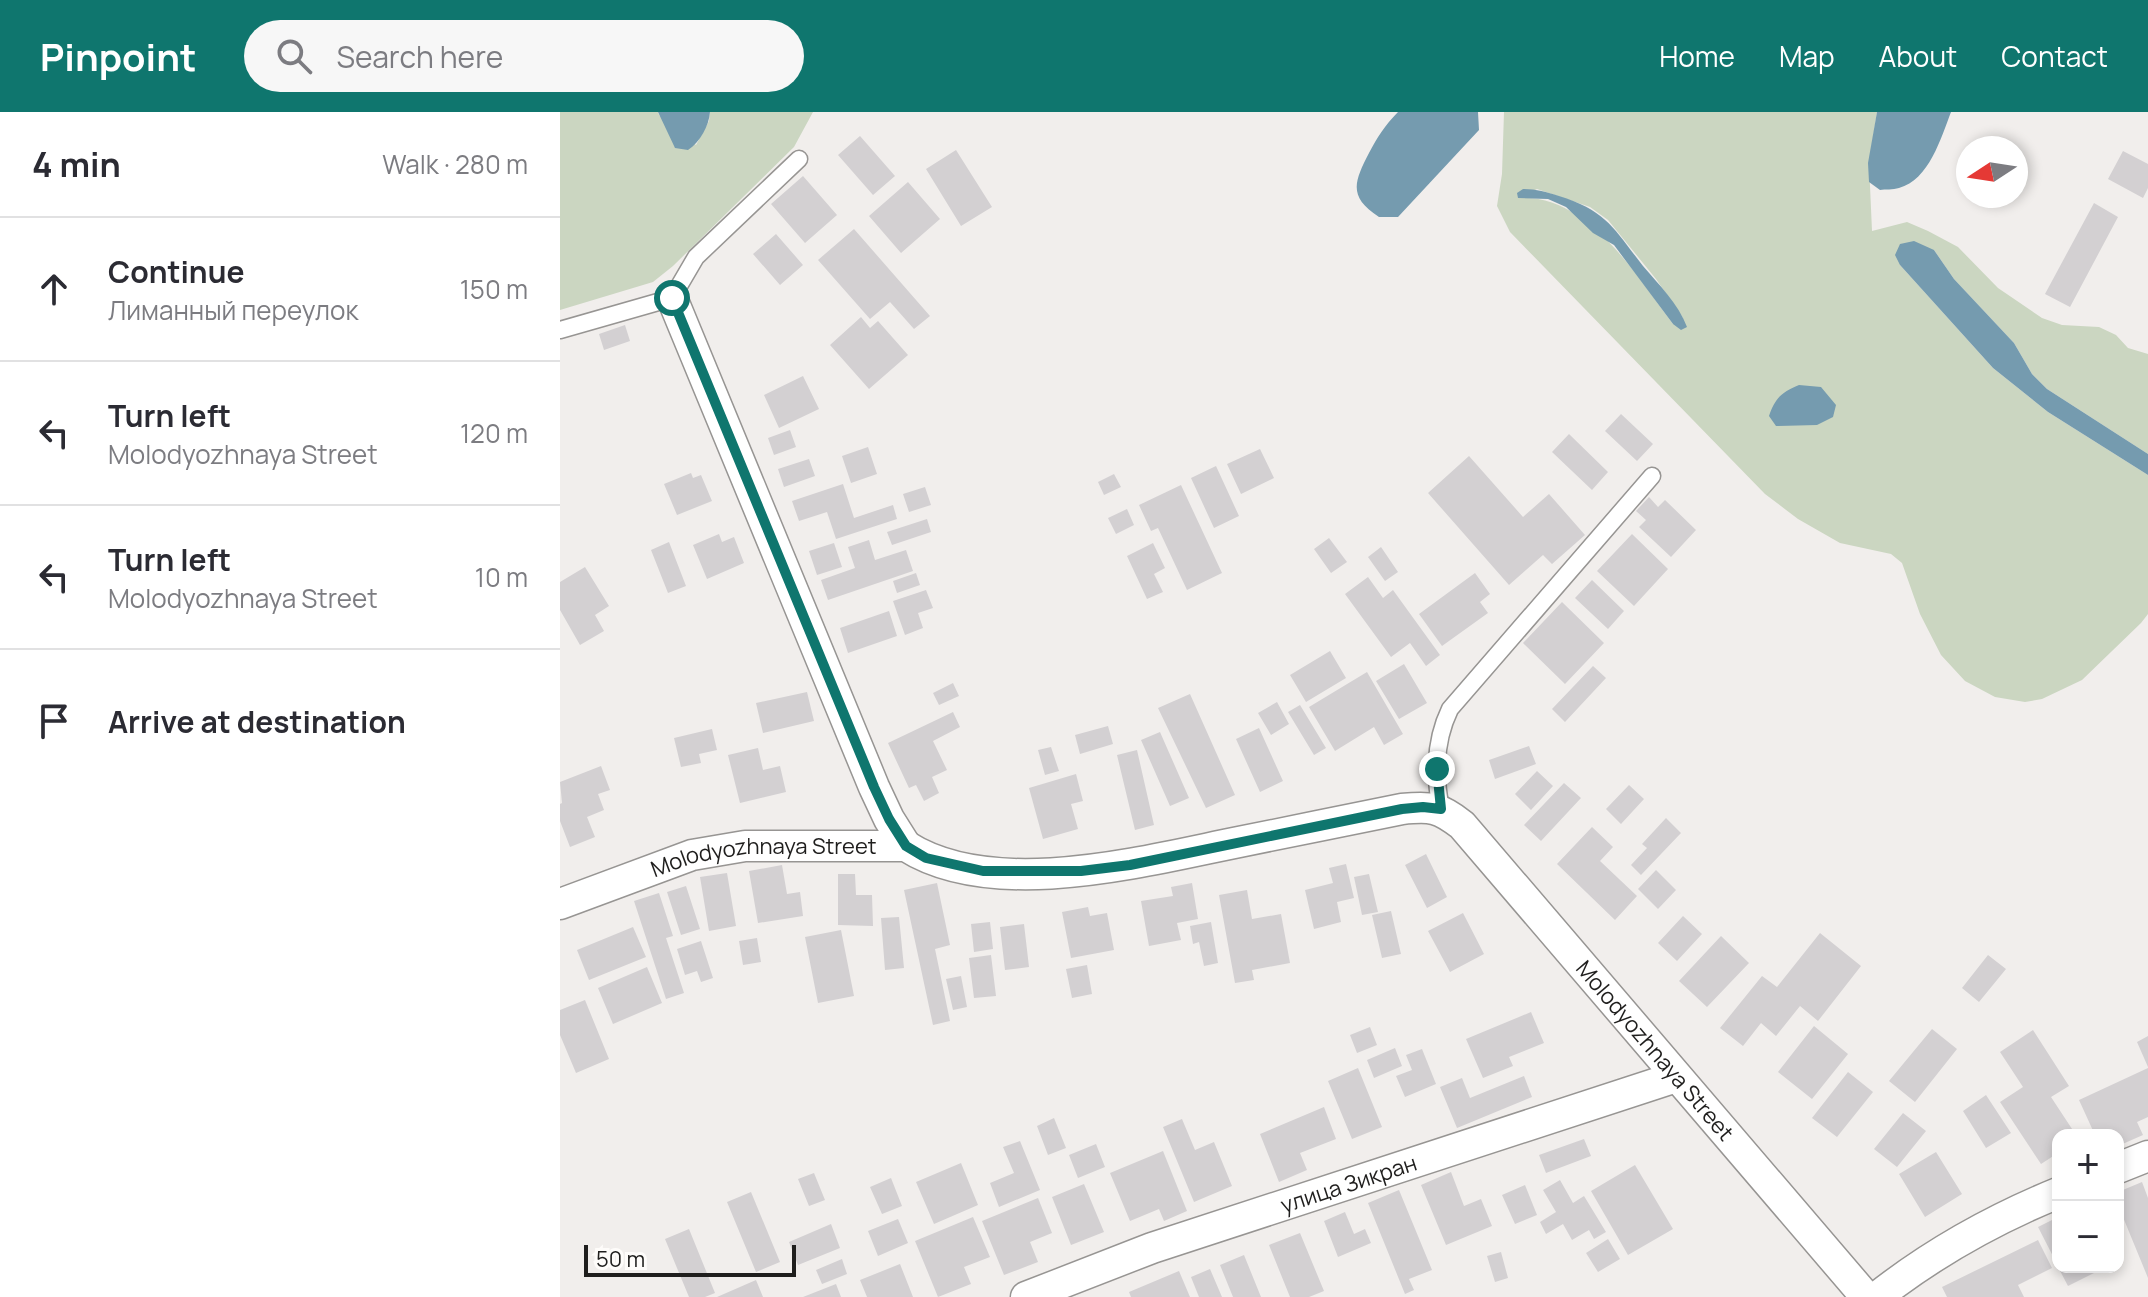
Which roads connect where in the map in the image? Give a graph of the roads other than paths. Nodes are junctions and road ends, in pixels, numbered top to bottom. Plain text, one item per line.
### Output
1 (799, 159) dead end
2 (672, 298) junction
3 (560, 330) edge
4 (1652, 476) dead end
5 (1441, 809) junction
6 (906, 846) junction
7 (560, 904) edge
8 (1676, 1077) junction
9 (2148, 1156) edge
10 (2124, 1166) edge
11 (2052, 1196) edge
12 (1026, 1297) edge
13 (1866, 1297) edge
14 (1877, 1297) edge

1 - 2 lane
2 - 3 lane
2 - 6 street
4 - 5 lane
5 - 6 street, Molodyozhnaya Street
5 - 8 street, Molodyozhnaya Street
6 - 7 street, Molodyozhnaya Street
8 - 12 street, улица Зикран
8 - 13 street, Molodyozhnaya Street
9 - 10 street
11 - 14 street

